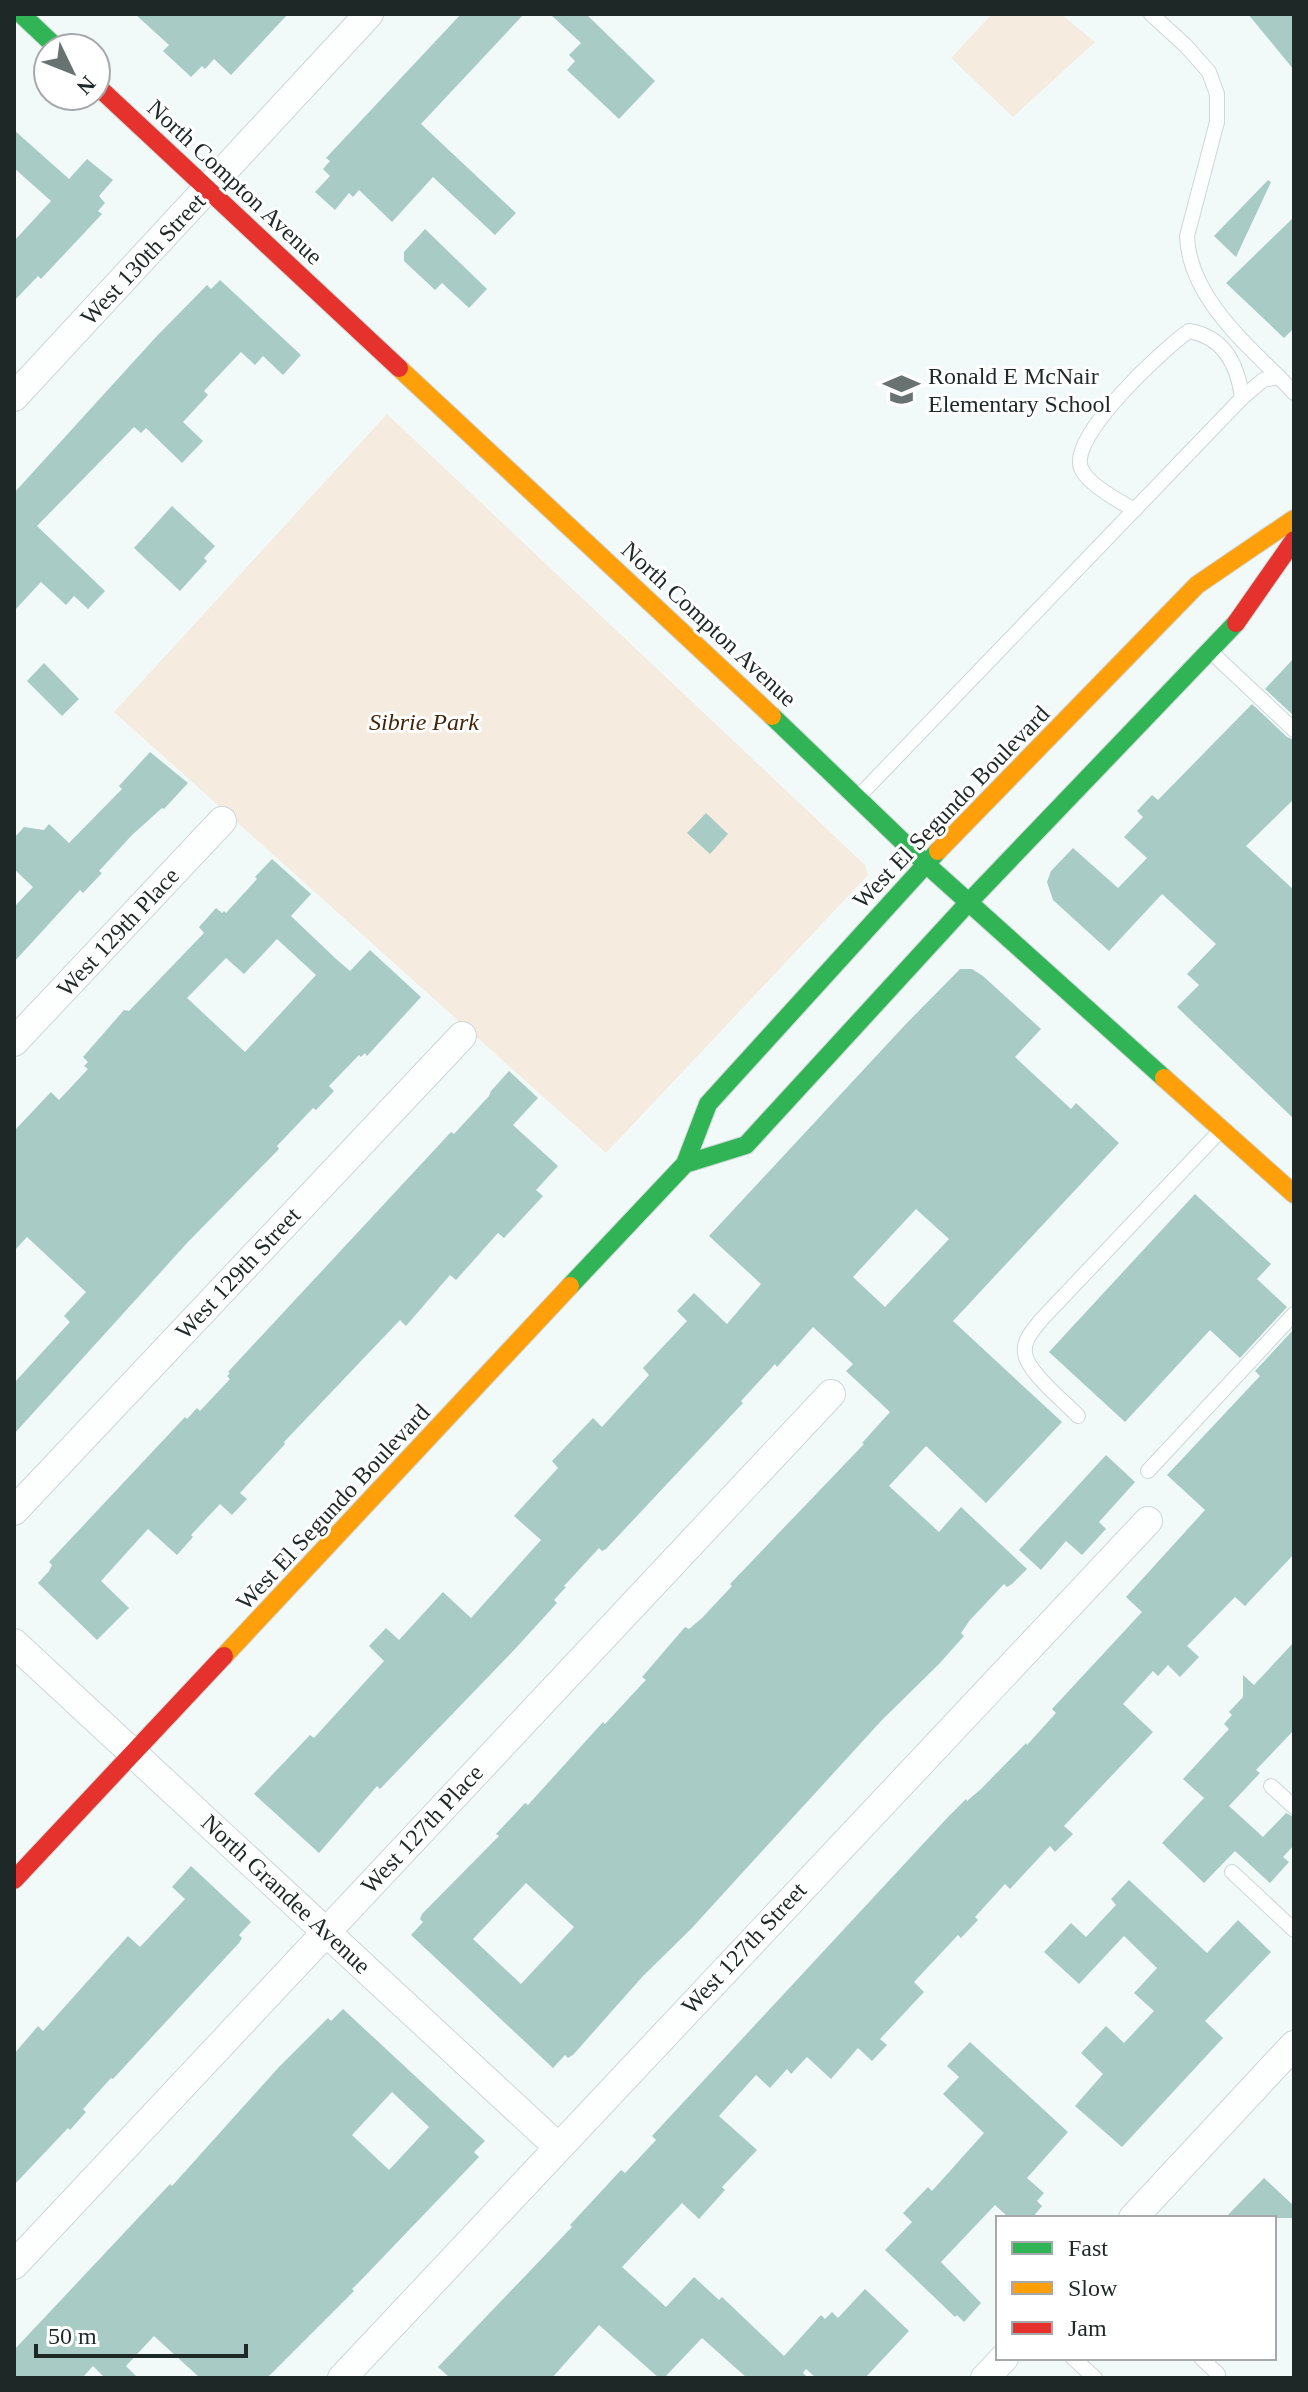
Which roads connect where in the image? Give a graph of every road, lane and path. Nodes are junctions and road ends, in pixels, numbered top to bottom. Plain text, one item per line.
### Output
1 (21, 14) edge
2 (369, 14) edge
3 (1151, 14) edge
4 (40, 32) edge
5 (112, 100) edge
6 (208, 189) junction
7 (1279, 377) junction
8 (1294, 393) edge
9 (14, 397) edge
10 (1242, 398) junction
11 (1135, 510) junction
12 (1294, 519) edge
13 (1294, 540) edge
14 (1211, 651) junction
15 (1294, 730) edge
16 (857, 798) junction
17 (222, 821) dead end
18 (926, 864) junction
19 (968, 903) junction
20 (462, 1036) dead end
21 (14, 1042) edge
22 (1222, 1129) junction
23 (685, 1164) junction
24 (1290, 1183) edge
25 (1294, 1314) edge
26 (831, 1394) dead end
27 (1078, 1416) dead end
28 (1148, 1471) dead end
29 (14, 1511) edge
30 (1148, 1521) dead end
31 (14, 1643) edge
32 (134, 1754) junction
33 (1271, 1786) dead end
34 (1294, 1807) edge
35 (1232, 1872) dead end
36 (14, 1880) edge
37 (1294, 1930) edge
38 (326, 1932) junction
39 (1294, 2045) edge
40 (557, 2146) junction
41 (1135, 2216) edge
42 (14, 2265) edge
43 (1002, 2360) edge
44 (1075, 2360) edge
45 (1203, 2360) edge
46 (1218, 2374) dead end
47 (342, 2378) edge
48 (985, 2378) edge
49 (1095, 2378) edge

1 - 4 main road
2 - 6 street, West 130th Street
3 - 7 lane
5 - 6 main road, North Compton Avenue
6 - 9 street, West 130th Street
6 - 16 main road, North Compton Avenue
7 - 8 lane
7 - 10 lane
10 - 11 lane
10 - 11 lane
11 - 16 lane
12 - 18 main road, West El Segundo Boulevard
13 - 14 main road, West El Segundo Boulevard
14 - 15 lane
14 - 19 main road, West El Segundo Boulevard
16 - 18 main road, North Compton Avenue
17 - 21 street, West 129th Place
18 - 19 main road, North Compton Avenue
18 - 23 main road, West El Segundo Boulevard
19 - 22 main road, North Compton Avenue
19 - 23 main road, West El Segundo Boulevard
20 - 29 street, West 129th Street
22 - 24 main road, North Compton Avenue
22 - 27 lane
23 - 32 main road, West El Segundo Boulevard
25 - 28 lane
26 - 38 street, West 127th Place
30 - 40 street, West 127th Street
31 - 32 street, North Grandee Avenue
32 - 36 main road, West El Segundo Boulevard
32 - 38 street, North Grandee Avenue
33 - 34 lane
35 - 37 lane
38 - 40 street, North Grandee Avenue
38 - 42 street, West 127th Place
39 - 41 street
40 - 47 street, West 127th Street
43 - 48 street
44 - 49 lane
45 - 46 lane

